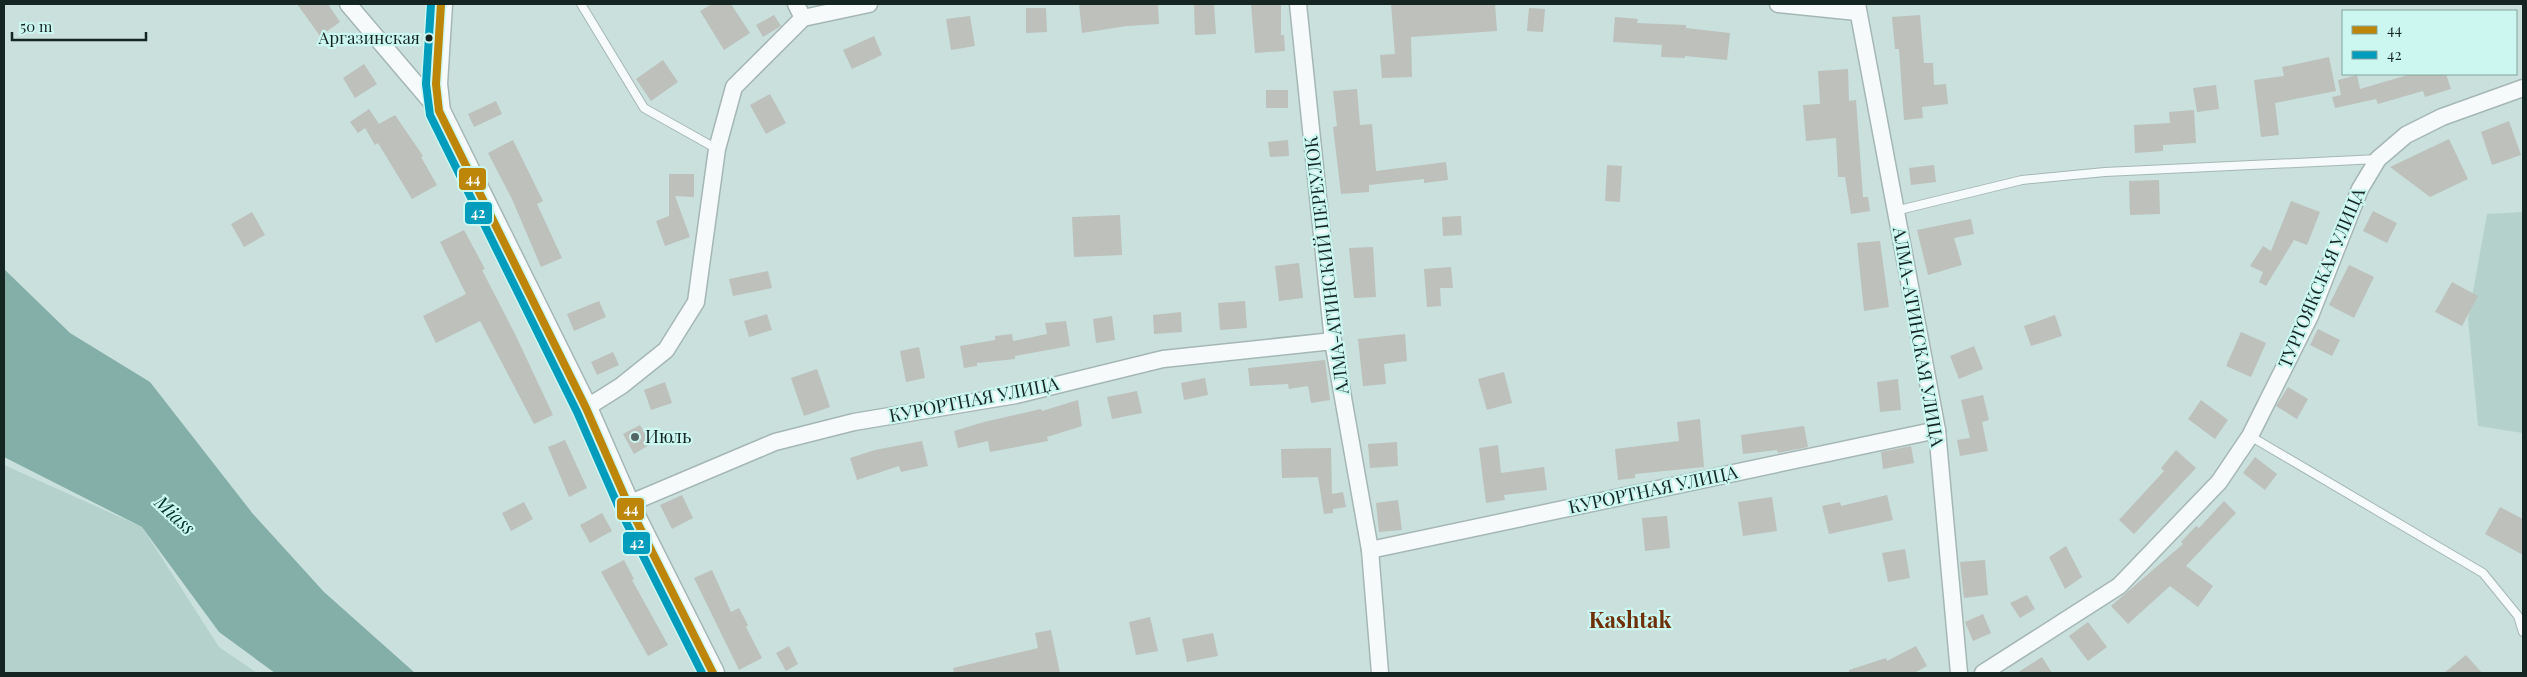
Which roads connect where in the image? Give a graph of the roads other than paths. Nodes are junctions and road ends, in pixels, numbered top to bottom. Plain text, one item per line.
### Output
1 (348, 4) edge
2 (441, 4) edge
3 (581, 4) edge
4 (869, 4) edge
5 (1298, 4) edge
6 (1778, 4) edge
7 (1857, 8) edge
8 (799, 11) edge
9 (2523, 88) edge
10 (438, 111) junction
11 (717, 149) junction
12 (2378, 159) junction
13 (1895, 211) junction
14 (1332, 341) junction
15 (586, 408) junction
16 (1937, 430) junction
17 (2250, 436) junction
18 (628, 504) junction
19 (1370, 550) junction
20 (2523, 632) edge
21 (713, 673) edge
22 (1380, 673) edge
23 (1959, 673) edge
24 (1983, 673) edge

1 - 10 street
2 - 10 main road
3 - 11 lane
4 - 8 street
5 - 14 street, АЛМА-АТИНСКИЙ ПЕРЕУЛОК
6 - 7 street
7 - 13 street, АЛМА-АТИНСКАЯ УЛИЦА
8 - 11 street
9 - 12 street, ТУРГОЯКСКАЯ УЛИЦА
10 - 15 main road
11 - 15 street
12 - 13 lane
12 - 17 street, ТУРГОЯКСКАЯ УЛИЦА
13 - 16 street, АЛМА-АТИНСКАЯ УЛИЦА
14 - 18 street, КУРОРТНАЯ УЛИЦА
14 - 19 street, АЛМА-АТИНСКИЙ ПЕРЕУЛОК
15 - 18 main road
16 - 19 street, КУРОРТНАЯ УЛИЦА
16 - 23 street, АЛМА-АТИНСКАЯ УЛИЦА
17 - 20 lane
17 - 24 street, ТУРГОЯКСКАЯ УЛИЦА
18 - 21 main road
19 - 22 street, АЛМА-АТИНСКИЙ ПЕРЕУЛОК

